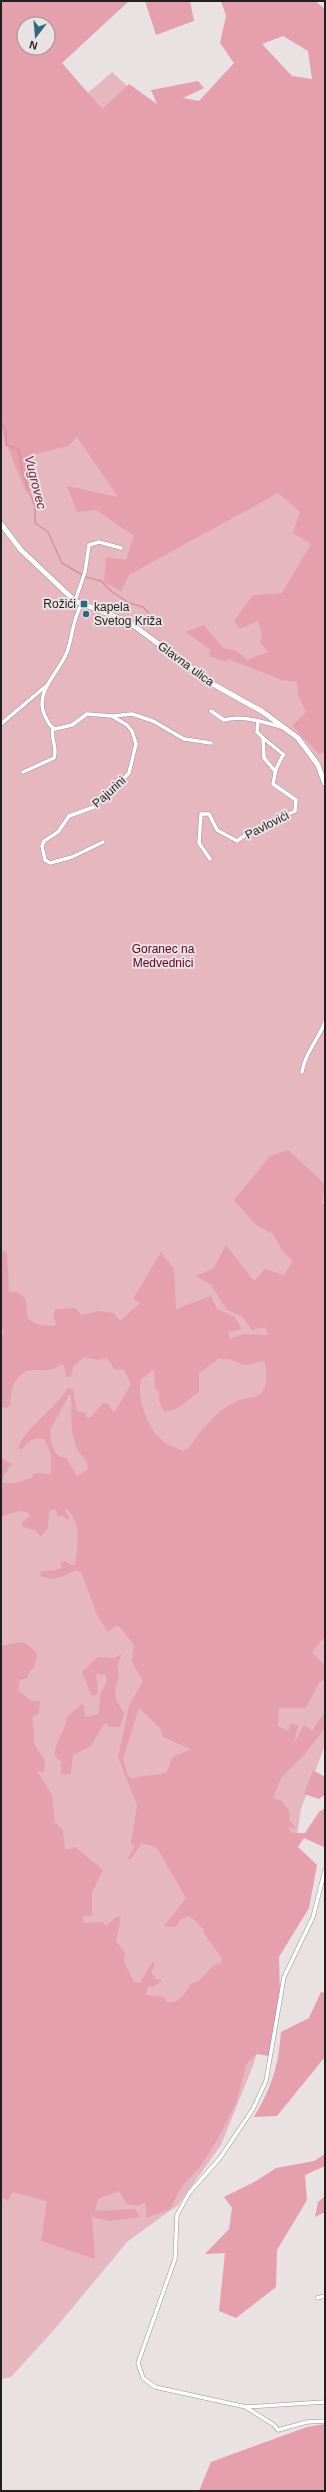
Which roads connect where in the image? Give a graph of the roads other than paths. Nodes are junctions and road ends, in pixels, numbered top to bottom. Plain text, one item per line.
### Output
1 (1, 524) edge
2 (121, 548) dead end
3 (75, 601) junction
4 (82, 605) junction
5 (46, 686) junction
6 (211, 711) dead end
7 (112, 716) junction
8 (258, 721) junction
9 (1, 724) edge
10 (53, 728) junction
11 (284, 728) junction
12 (263, 738) junction
13 (211, 743) dead end
14 (275, 771) junction
15 (23, 772) dead end
16 (325, 784) edge
17 (103, 842) dead end
18 (210, 859) dead end
19 (325, 1022) edge
20 (302, 1072) dead end
21 (325, 1870) edge
22 (325, 2296) edge
23 (317, 2298) dead end
24 (325, 2402) edge
25 (246, 2407) junction
26 (325, 2421) edge

1 - 3 main road, Glavna ulica
2 - 3 street
3 - 4 main road, Glavna ulica
4 - 5 street
4 - 11 main road, Glavna ulica
5 - 9 street
5 - 10 street
6 - 8 street
7 - 10 street, Pajurini
7 - 13 street, Pajurini
7 - 17 street, Pajurini
8 - 11 street
8 - 12 street, Pavlovići
10 - 15 street
11 - 16 main road, Glavna ulica
12 - 14 street, Pavlovići
12 - 14 street
14 - 18 street, Pavlovići
19 - 20 street
21 - 25 street
22 - 23 street
24 - 25 street
25 - 26 street

